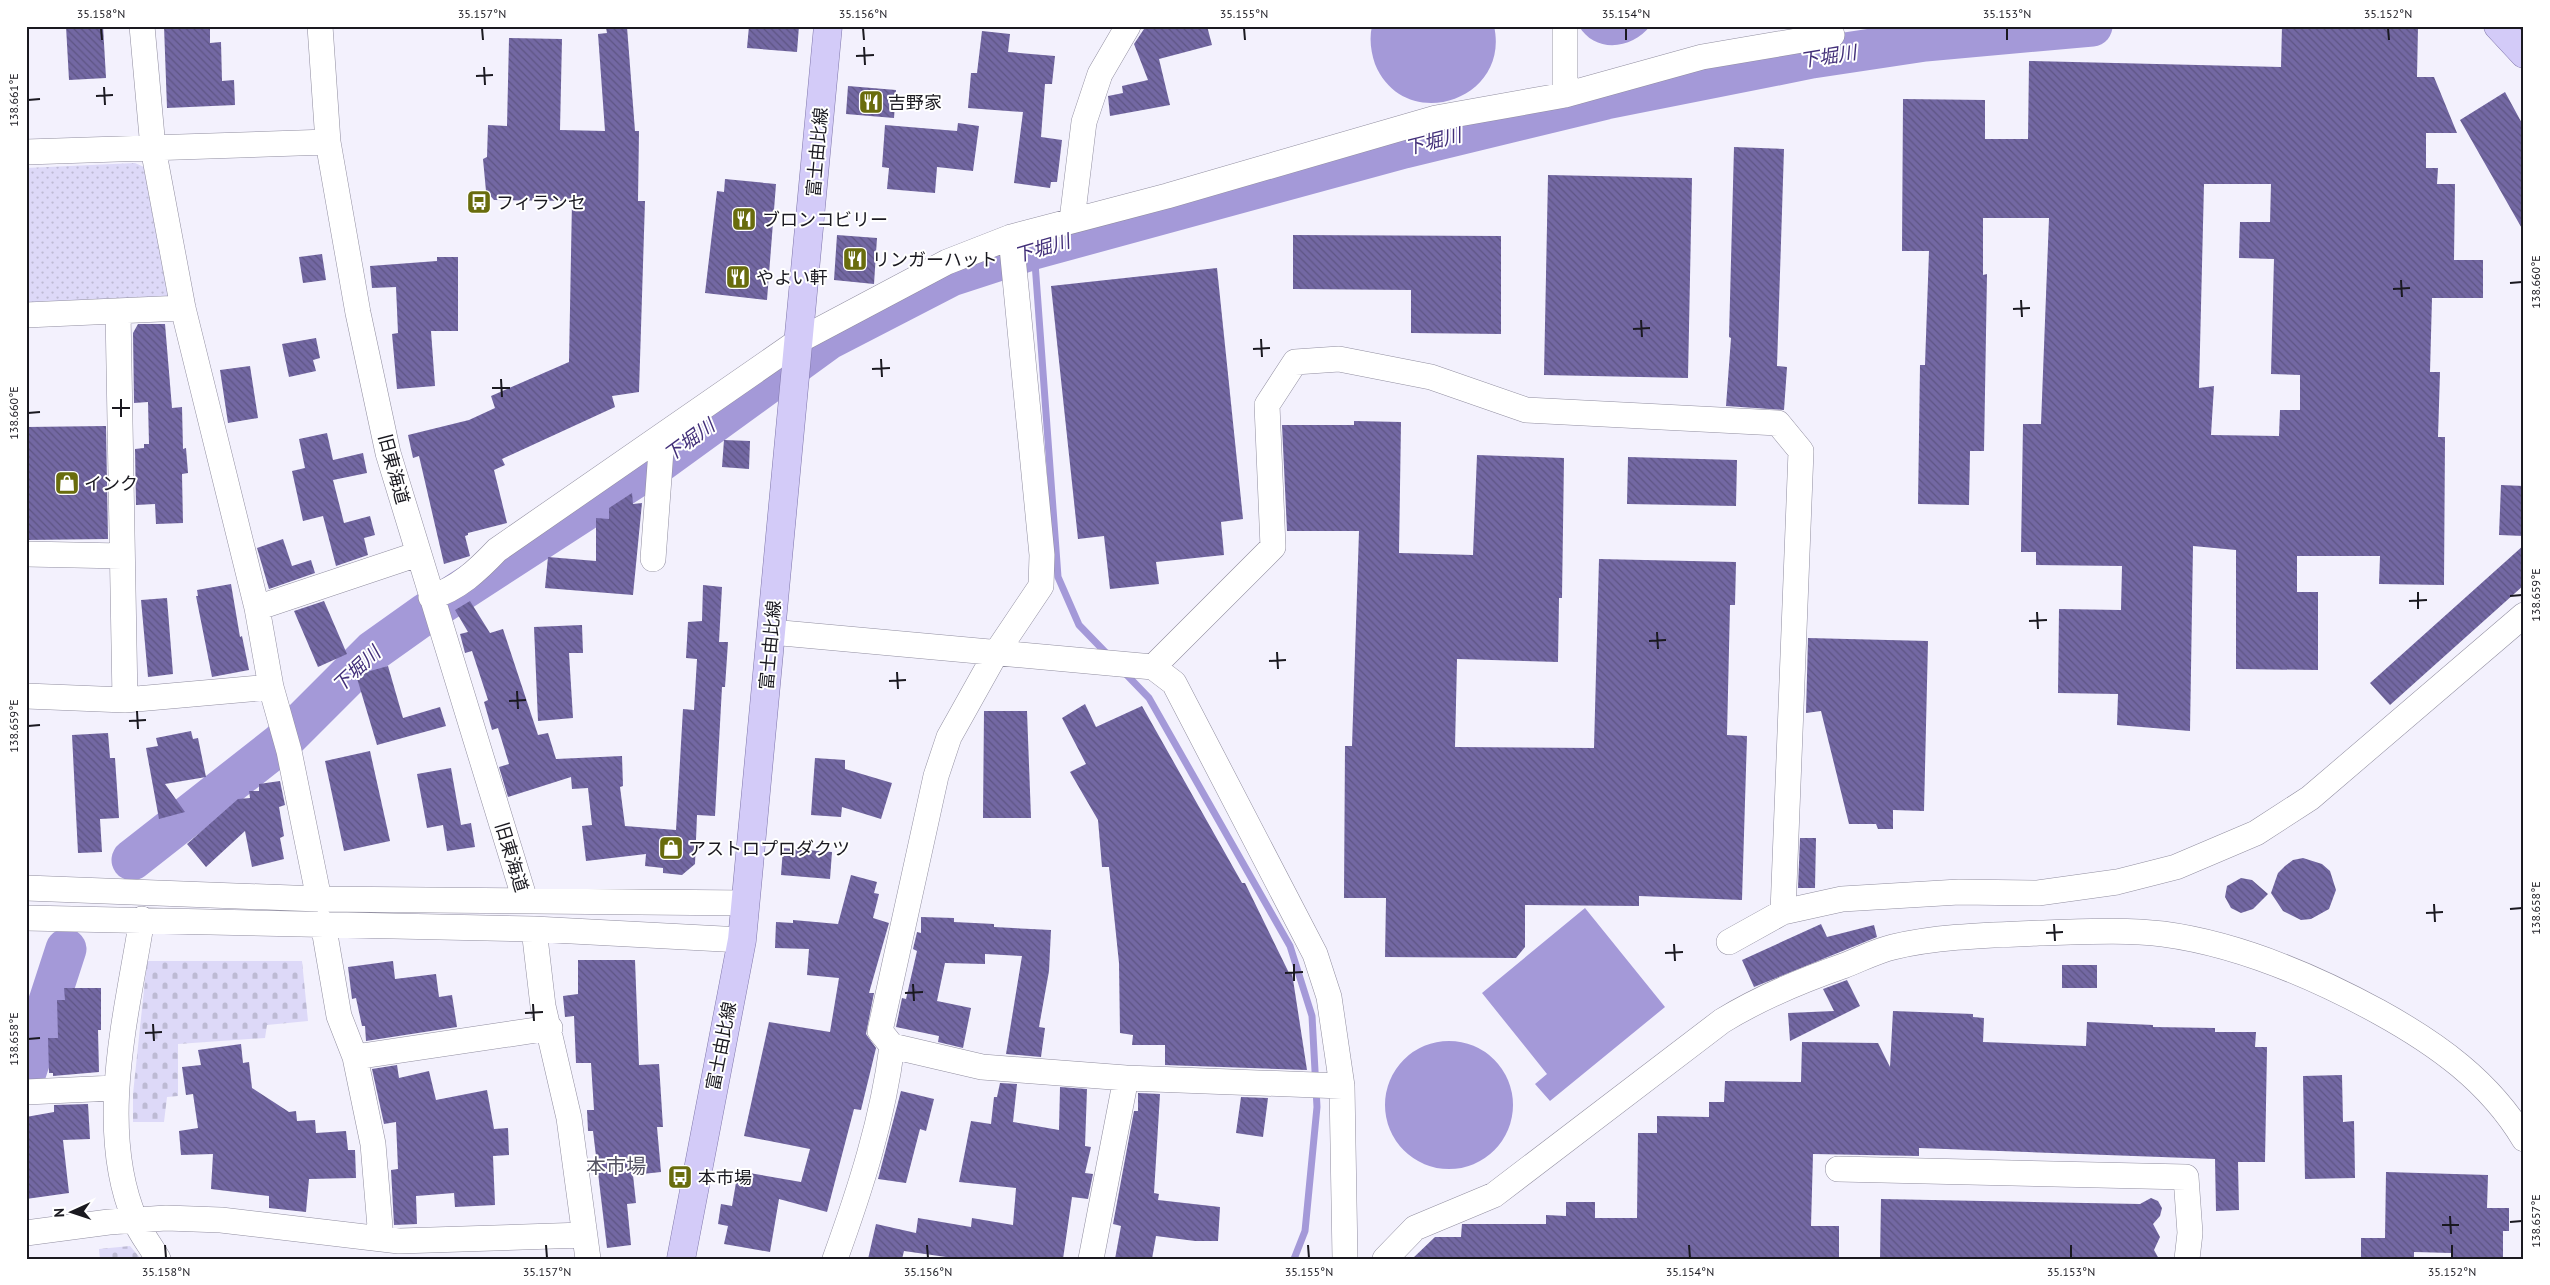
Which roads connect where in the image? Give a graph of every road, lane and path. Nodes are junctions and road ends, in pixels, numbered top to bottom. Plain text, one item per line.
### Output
1 (142, 26) edge
2 (320, 26) edge
3 (828, 26) edge
4 (1128, 26) edge
5 (1565, 26) edge
6 (2498, 26) edge
7 (1832, 35) dead end
8 (2524, 54) edge
9 (1565, 95) junction
10 (328, 142) junction
11 (154, 148) junction
12 (26, 152) edge
13 (1072, 220) junction
14 (1011, 237) junction
15 (183, 308) junction
16 (118, 311) junction
17 (26, 315) edge
18 (800, 340) junction
19 (662, 437) junction
20 (26, 554) edge
21 (418, 554) junction
22 (122, 556) junction
23 (653, 559) dead end
24 (434, 605) junction
25 (257, 608) junction
26 (2524, 615) edge
27 (771, 632) junction
28 (996, 653) junction
29 (1144, 666) junction
30 (271, 687) junction
31 (26, 696) edge
32 (125, 700) junction
33 (26, 888) edge
34 (319, 899) junction
35 (525, 900) junction
36 (746, 903) junction
37 (1782, 912) junction
38 (26, 918) edge
39 (142, 919) junction
40 (323, 923) junction
41 (534, 929) junction
42 (742, 940) junction
43 (1729, 942) dead end
44 (550, 1028) junction
45 (892, 1046) junction
46 (355, 1057) junction
47 (1126, 1078) junction
48 (1337, 1086) junction
49 (115, 1088) junction
50 (26, 1092) edge
51 (2524, 1139) edge
52 (1838, 1169) dead end
53 (135, 1220) junction
54 (26, 1233) edge
55 (381, 1239) junction
56 (586, 1247) edge
57 (158, 1259) edge
58 (681, 1259) edge
59 (834, 1259) edge
60 (1091, 1259) edge
61 (1345, 1259) edge
62 (1385, 1259) edge
63 (2187, 1259) edge

1 - 11 street
2 - 10 street, 旧東海道
3 - 18 main road, 富士由比線
4 - 13 street
5 - 9 street
6 - 8 main road
7 - 9 street
9 - 13 street
10 - 11 street
10 - 21 street, 旧東海道
11 - 12 street
11 - 15 street
13 - 14 street
14 - 18 street
14 - 28 street
15 - 16 street
15 - 25 street
16 - 17 street
16 - 22 street
18 - 19 street
18 - 27 main road, 富士由比線
19 - 23 street
19 - 24 street
20 - 22 street
21 - 24 street, 旧東海道
21 - 25 street
22 - 32 street
24 - 35 street, 旧東海道
25 - 30 street
26 - 37 street
27 - 28 street
27 - 36 main road, 富士由比線
28 - 29 street
28 - 45 street
29 - 37 street
29 - 48 street
30 - 32 street
30 - 34 street
31 - 32 street
33 - 34 street
34 - 35 street
35 - 36 street
36 - 42 main road, 富士由比線
37 - 43 street
38 - 39 street
39 - 40 street
39 - 49 street
40 - 41 street
40 - 46 street
41 - 42 street
41 - 44 street
42 - 58 main road, 富士由比線
44 - 46 street
44 - 56 street
45 - 47 street
45 - 59 street
46 - 55 street
47 - 48 street
47 - 60 street
48 - 61 street
49 - 50 street
49 - 53 street
51 - 62 street
52 - 63 street
53 - 54 street
53 - 55 street
53 - 57 street
55 - 56 street

